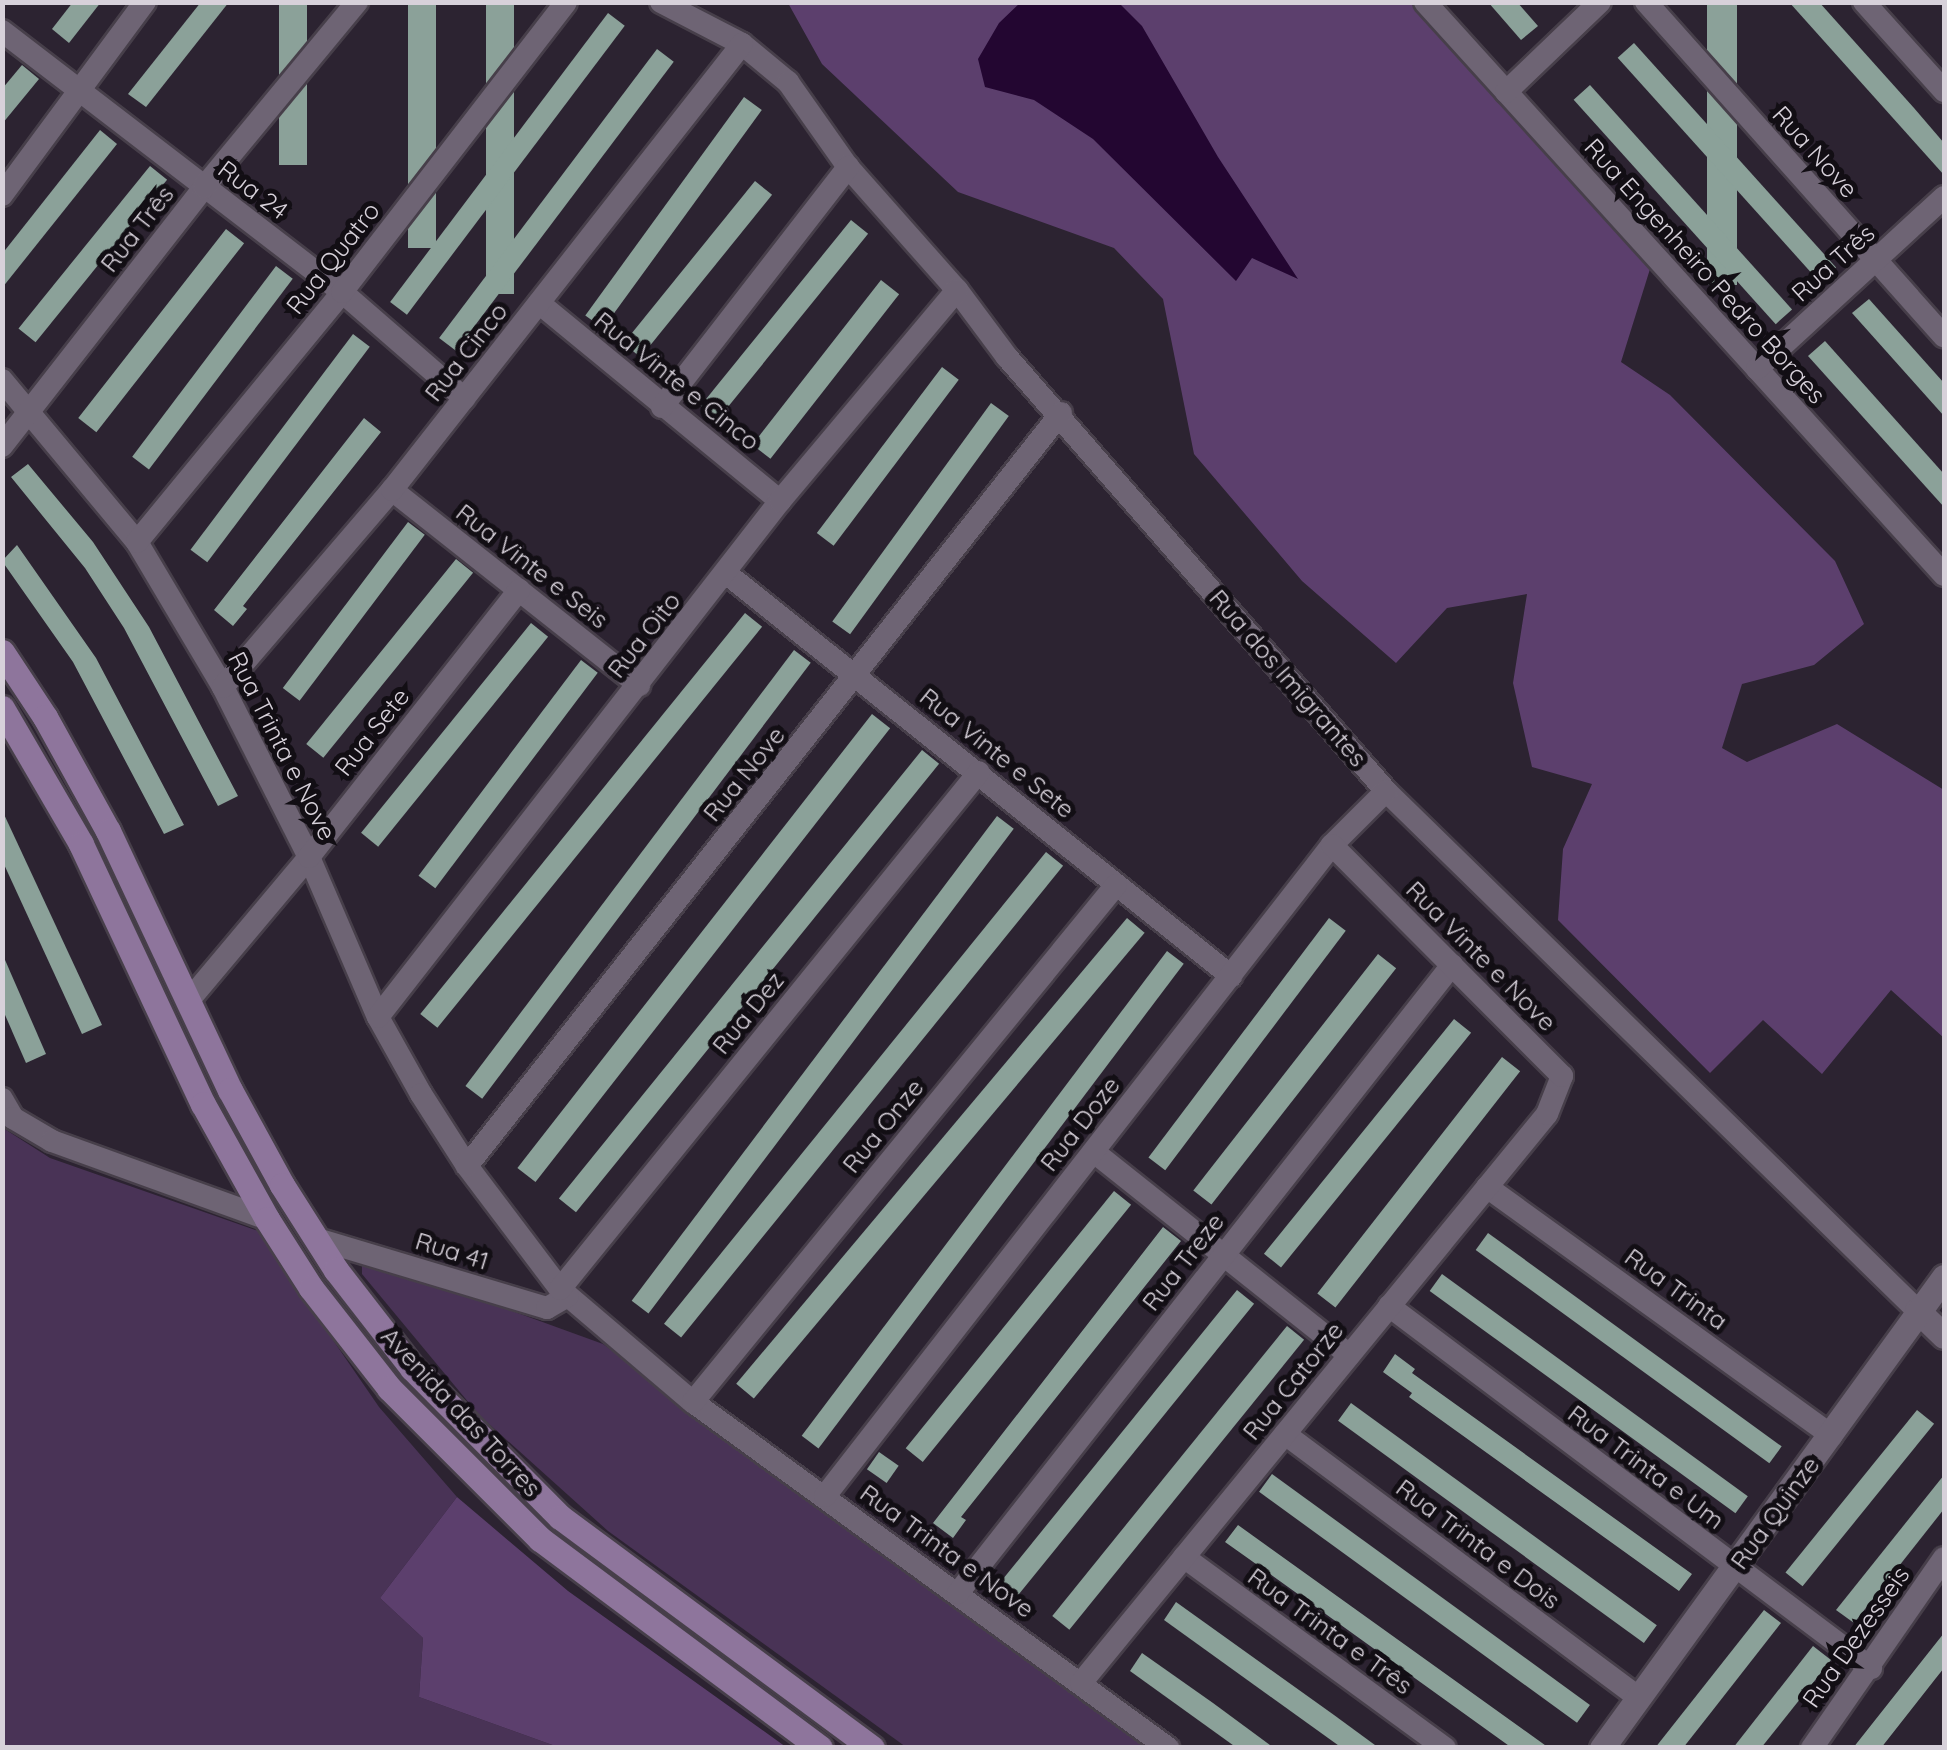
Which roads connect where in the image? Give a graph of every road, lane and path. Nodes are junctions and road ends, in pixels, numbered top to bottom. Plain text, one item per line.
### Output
1 (145, 2) edge
2 (357, 2) edge
3 (566, 2) edge
4 (660, 2) edge
5 (1425, 2) edge
6 (1600, 2) edge
7 (1646, 2) edge
8 (1864, 2) edge
9 (2, 31) edge
10 (742, 44) junction
11 (80, 89) junction
12 (1944, 91) edge
13 (1506, 92) junction
14 (848, 166) junction
15 (204, 188) junction
16 (2, 195) edge
17 (1944, 197) edge
18 (1876, 261) junction
19 (957, 290) junction
20 (342, 292) junction
21 (539, 304) junction
22 (1944, 337) edge
23 (1757, 369) junction
24 (2, 380) edge
25 (464, 398) junction
26 (662, 407) junction
27 (29, 408) junction
28 (1061, 414) junction
29 (2, 446) edge
30 (392, 490) junction
31 (780, 501) junction
32 (137, 542) junction
33 (727, 574) junction
34 (1944, 575) edge
35 (518, 590) junction
36 (2, 652) edge
37 (856, 677) junction
38 (638, 685) junction
39 (223, 687) junction
40 (2, 708) edge
41 (978, 772) junction
42 (1386, 791) junction
43 (1332, 845) junction
44 (310, 857) junction
45 (1116, 884) junction
46 (1452, 965) junction
47 (1230, 976) junction
48 (190, 999) junction
49 (378, 1017) junction
50 (2, 1099) edge
51 (1546, 1114) joint
52 (1094, 1152) junction
53 (467, 1166) junction
54 (1487, 1187) junction
55 (268, 1218) junction
56 (317, 1239) junction
57 (1223, 1256) junction
58 (1944, 1277) edge
59 (564, 1292) junction
60 (1389, 1306) junction
61 (1918, 1310) junction
62 (1944, 1336) edge
63 (1349, 1355) junction
64 (692, 1402) junction
65 (1284, 1434) junction
66 (1832, 1436) junction
67 (825, 1496) junction
68 (1184, 1557) junction
69 (1944, 1558) edge
70 (1734, 1568) junction
71 (958, 1593) junction
72 (1871, 1668) junction
73 (1081, 1683) junction
74 (1639, 1698) junction
75 (820, 1748) edge
76 (872, 1748) edge
77 (1168, 1748) edge
78 (1445, 1748) edge
79 (1602, 1748) edge
80 (1812, 1748) edge

1 - 11 street
2 - 15 street, Rua Três
3 - 20 street, Rua Quatro
4 - 10 street, Rua dos Imigrantes
5 - 13 street, Rua Engenheiro Pedro Borges
6 - 13 street
7 - 18 street, Rua Nove
8 - 12 street
9 - 11 street, Rua 24
10 - 14 street, Rua dos Imigrantes
10 - 21 street, Rua Cinco
11 - 15 street, Rua 24
11 - 16 street
13 - 23 street, Rua Engenheiro Pedro Borges
14 - 19 street, Rua dos Imigrantes
14 - 26 street
15 - 20 street, Rua 24
15 - 27 street, Rua Três
17 - 18 street, Rua Três
18 - 22 street, Rua Nove
18 - 23 street, Rua Três
19 - 28 street, Rua dos Imigrantes
19 - 31 street, Rua Oito
20 - 25 street, Rua 24
20 - 32 street, Rua Quatro
21 - 25 street, Rua Cinco
21 - 26 street, Rua Vinte e Cinco
23 - 34 street, Rua Engenheiro Pedro Borges
24 - 27 street, Rua Trinta e Nove
25 - 30 street, Rua Cinco
26 - 31 street, Rua Vinte e Cinco
27 - 29 street, Rua Três
27 - 32 street, Rua Trinta e Nove
28 - 37 street, Rua Nove
28 - 42 street, Rua dos Imigrantes
30 - 35 street, Rua Vinte e Seis
30 - 39 street, Rua Cinco
31 - 33 street, Rua Oito
32 - 39 street, Rua Trinta e Nove
33 - 37 street, Rua Vinte e Sete
33 - 38 street, Rua Oito
35 - 38 street, Rua Vinte e Seis
35 - 44 street, Rua Sete
36 - 48 main road, Avenida das Torres
37 - 41 street, Rua Vinte e Sete
37 - 53 street, Rua Nove
38 - 49 street, Rua Oito
39 - 44 street, Rua Trinta e Nove
40 - 55 main road, Avenida das Torres
41 - 45 street, Rua Vinte e Sete
41 - 59 street, Rua Dez
42 - 43 street, Rua Doze
42 - 61 street, Rua dos Imigrantes
43 - 46 street, Rua Vinte e Nove
43 - 47 street, Rua Doze
44 - 48 street, Rua Sete
44 - 49 street, Rua Trinta e Nove
45 - 47 street, Rua Vinte e Sete
45 - 64 street, Rua Onze
46 - 51 street, Rua Vinte e Nove
46 - 57 street, Rua Treze
47 - 52 street, Rua Doze
48 - 56 main road, Avenida das Torres
49 - 53 street, Rua Trinta e Nove
50 - 55 street
51 - 54 street, Rua Catorze
52 - 57 street
52 - 67 street, Rua Doze
53 - 59 street, Rua Trinta e Nove
54 - 60 street, Rua Catorze
54 - 66 street, Rua Trinta
55 - 75 main road, Avenida das Torres
56 - 59 street, Rua 41
56 - 76 main road, Avenida das Torres
57 - 63 street
57 - 71 street, Rua Treze
58 - 61 street, Rua Quinze
59 - 64 street, Rua Trinta e Nove
60 - 63 street, Rua Catorze
60 - 70 street, Rua Trinta e Um
61 - 62 street, Rua dos Imigrantes
61 - 66 street, Rua Quinze
63 - 65 street, Rua Catorze
64 - 67 street, Rua Trinta e Nove
65 - 68 street, Rua Catorze
65 - 74 street, Rua Trinta e Dois
66 - 70 street, Rua Quinze
67 - 71 street, Rua Trinta e Nove
68 - 73 street, Rua Catorze
68 - 78 street, Rua Trinta e Três
69 - 72 street, Rua Dezesseis
70 - 72 street, Rua Trinta e Um
70 - 74 street, Rua Quinze
71 - 73 street, Rua Trinta e Nove
72 - 80 street, Rua Dezesseis
73 - 77 street, Rua Trinta e Nove
74 - 79 street, Rua Quinze

